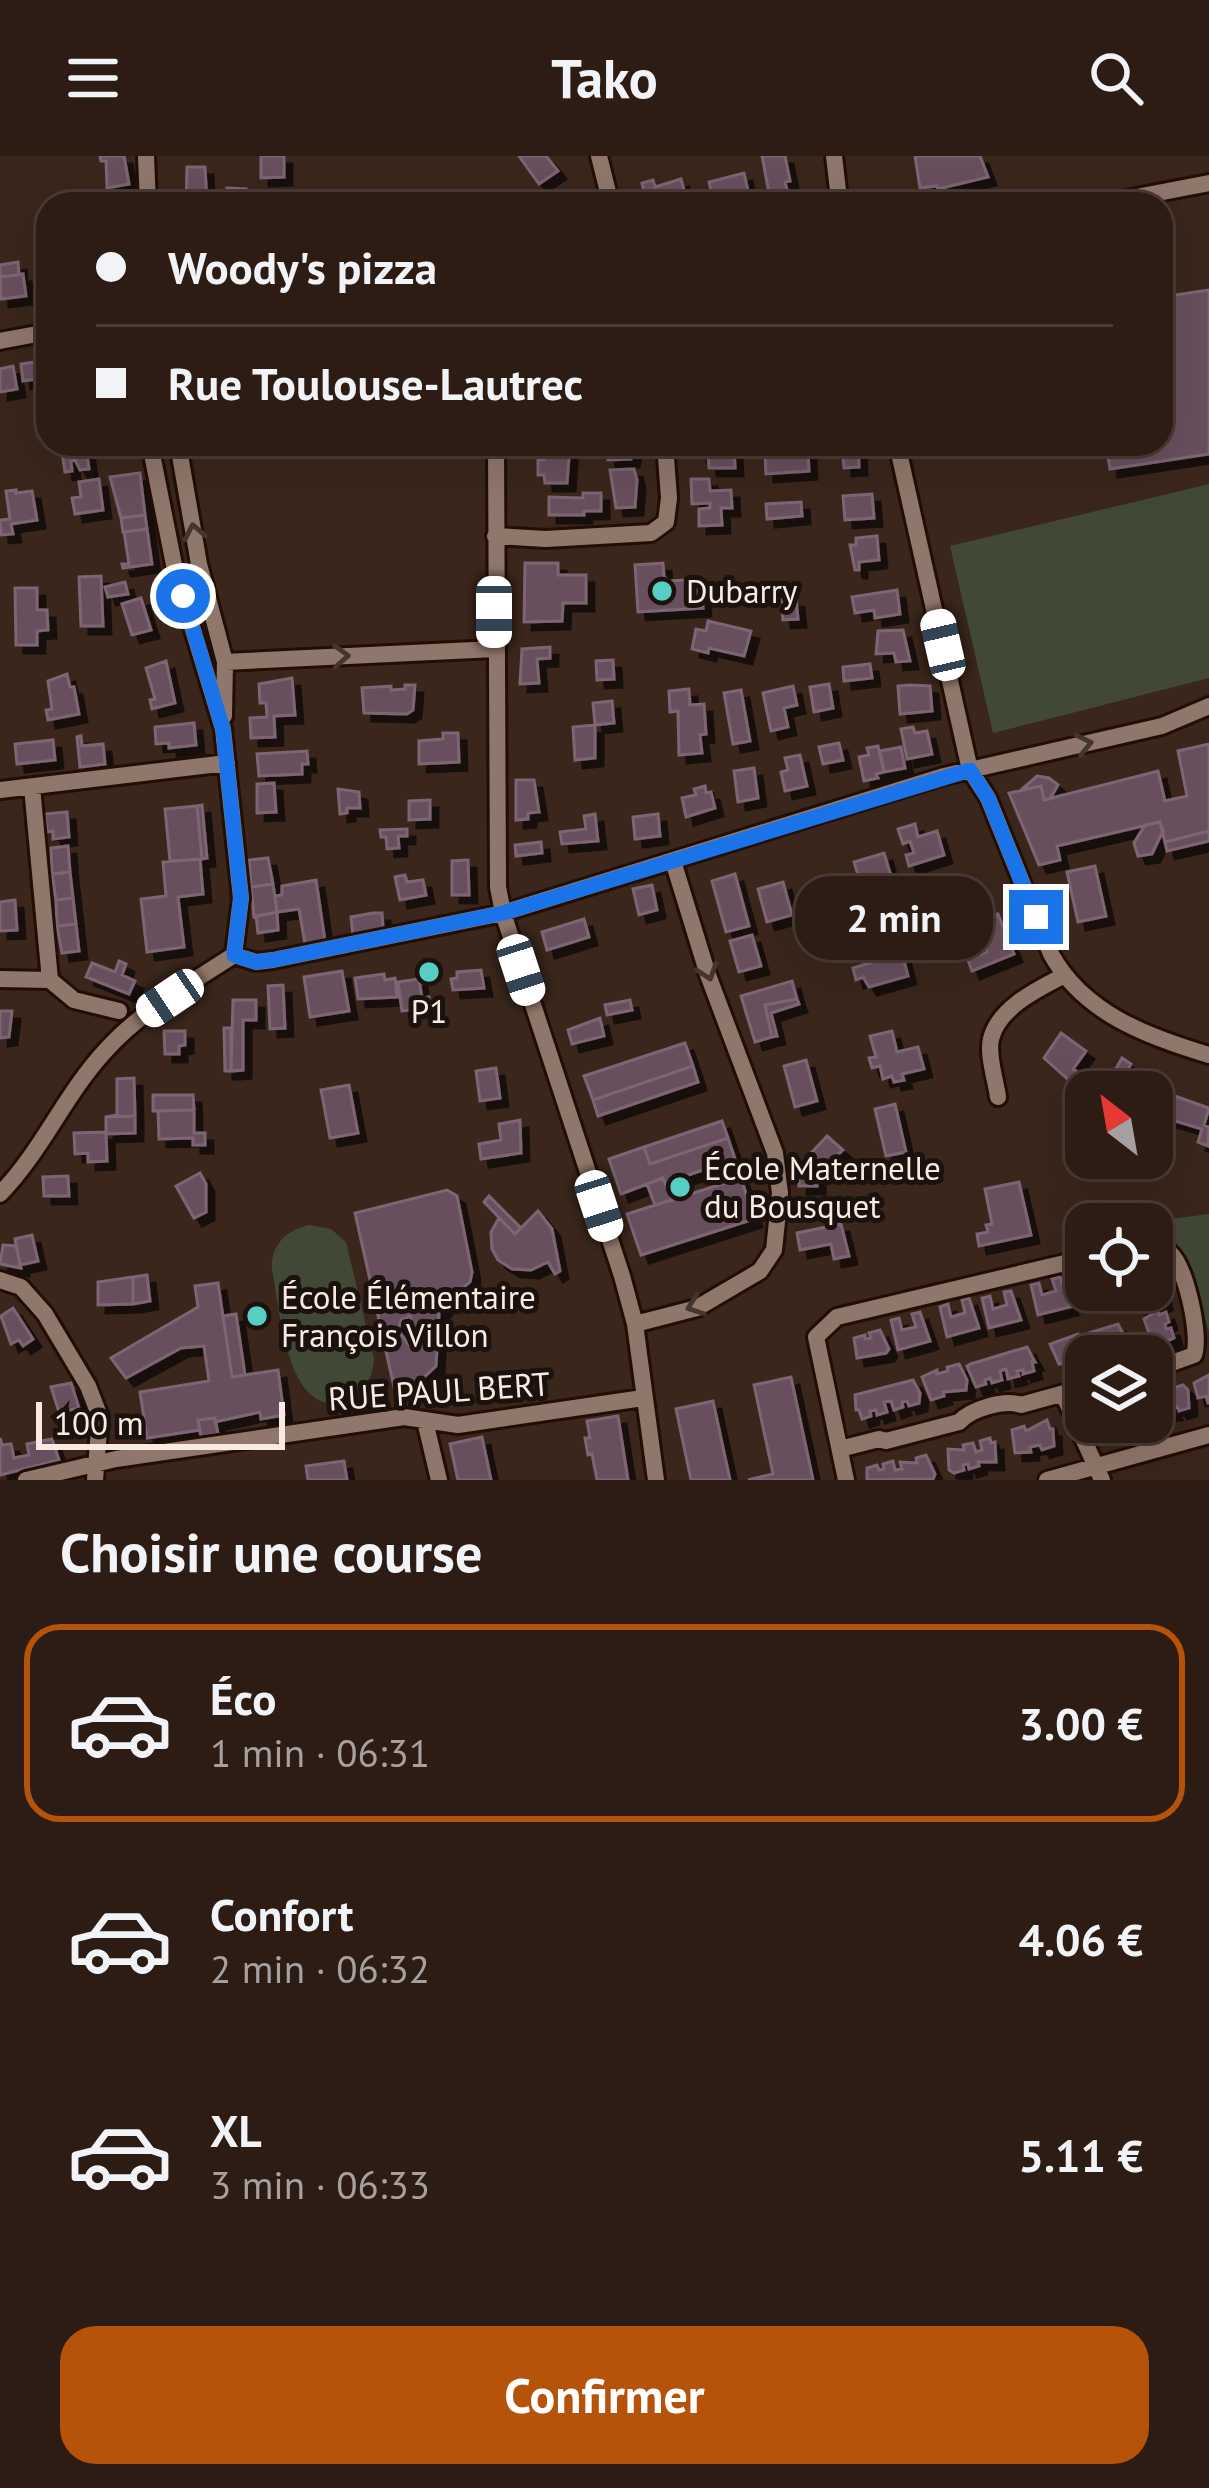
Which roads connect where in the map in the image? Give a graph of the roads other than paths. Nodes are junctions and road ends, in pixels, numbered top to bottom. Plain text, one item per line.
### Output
1 (146, 156) edge
2 (599, 156) edge
3 (834, 156) edge
4 (1209, 183) edge
5 (148, 192) edge
6 (608, 192) edge
7 (840, 192) edge
8 (1162, 192) edge
9 (36, 334) edge
10 (0, 341) edge
11 (152, 456) edge
12 (180, 456) edge
13 (496, 456) edge
14 (666, 456) edge
15 (900, 456) edge
16 (495, 536) junction
17 (495, 649) junction
18 (225, 662) junction
19 (1209, 706) edge
20 (223, 729) junction
21 (227, 763) junction
22 (970, 770) junction
23 (32, 787) junction
24 (0, 790) edge
25 (673, 861) junction
26 (503, 913) junction
27 (234, 955) junction
28 (1063, 976) junction
29 (0, 979) edge
30 (50, 980) junction
31 (119, 1011) dead end
32 (1209, 1055) edge
33 (998, 1097) dead end
34 (0, 1194) edge
35 (1173, 1258) edge
36 (1065, 1263) edge
37 (0, 1280) edge
38 (634, 1324) junction
39 (1173, 1364) edge
40 (1063, 1394) joint
41 (643, 1398) junction
42 (425, 1421) junction
43 (1209, 1435) edge
44 (840, 1449) junction
45 (94, 1473) edge
46 (1098, 1473) edge
47 (26, 1480) edge
48 (439, 1480) edge
49 (656, 1480) edge
50 (846, 1480) edge
51 (1047, 1480) edge

1 - 5 street
2 - 6 street
3 - 7 street
4 - 8 street
9 - 10 street
11 - 20 street
18 -> 12 street
13 - 16 street
14 - 16 street
15 - 22 street
16 - 17 street
18 -> 17 street
17 - 26 street
18 - 20 street
22 -> 19 street
20 - 21 street
21 - 23 street
21 - 27 street
22 - 25 street
22 - 28 street
23 - 24 street
23 - 30 street
25 - 26 street
25 -> 38 street
26 - 27 street
26 - 38 street
27 - 34 street
28 - 32 street
28 - 33 street
29 - 30 street
30 - 31 street
35 - 39 street
36 - 44 street
37 - 45 street
38 - 41 street
40 - 44 street
40 - 46 street
41 - 42 street, RUE PAUL BERT
41 - 49 street
42 - 45 street, RUE PAUL BERT
42 - 48 street
43 - 46 street
44 - 50 street
45 - 47 street, RUE PAUL BERT
46 - 51 street

